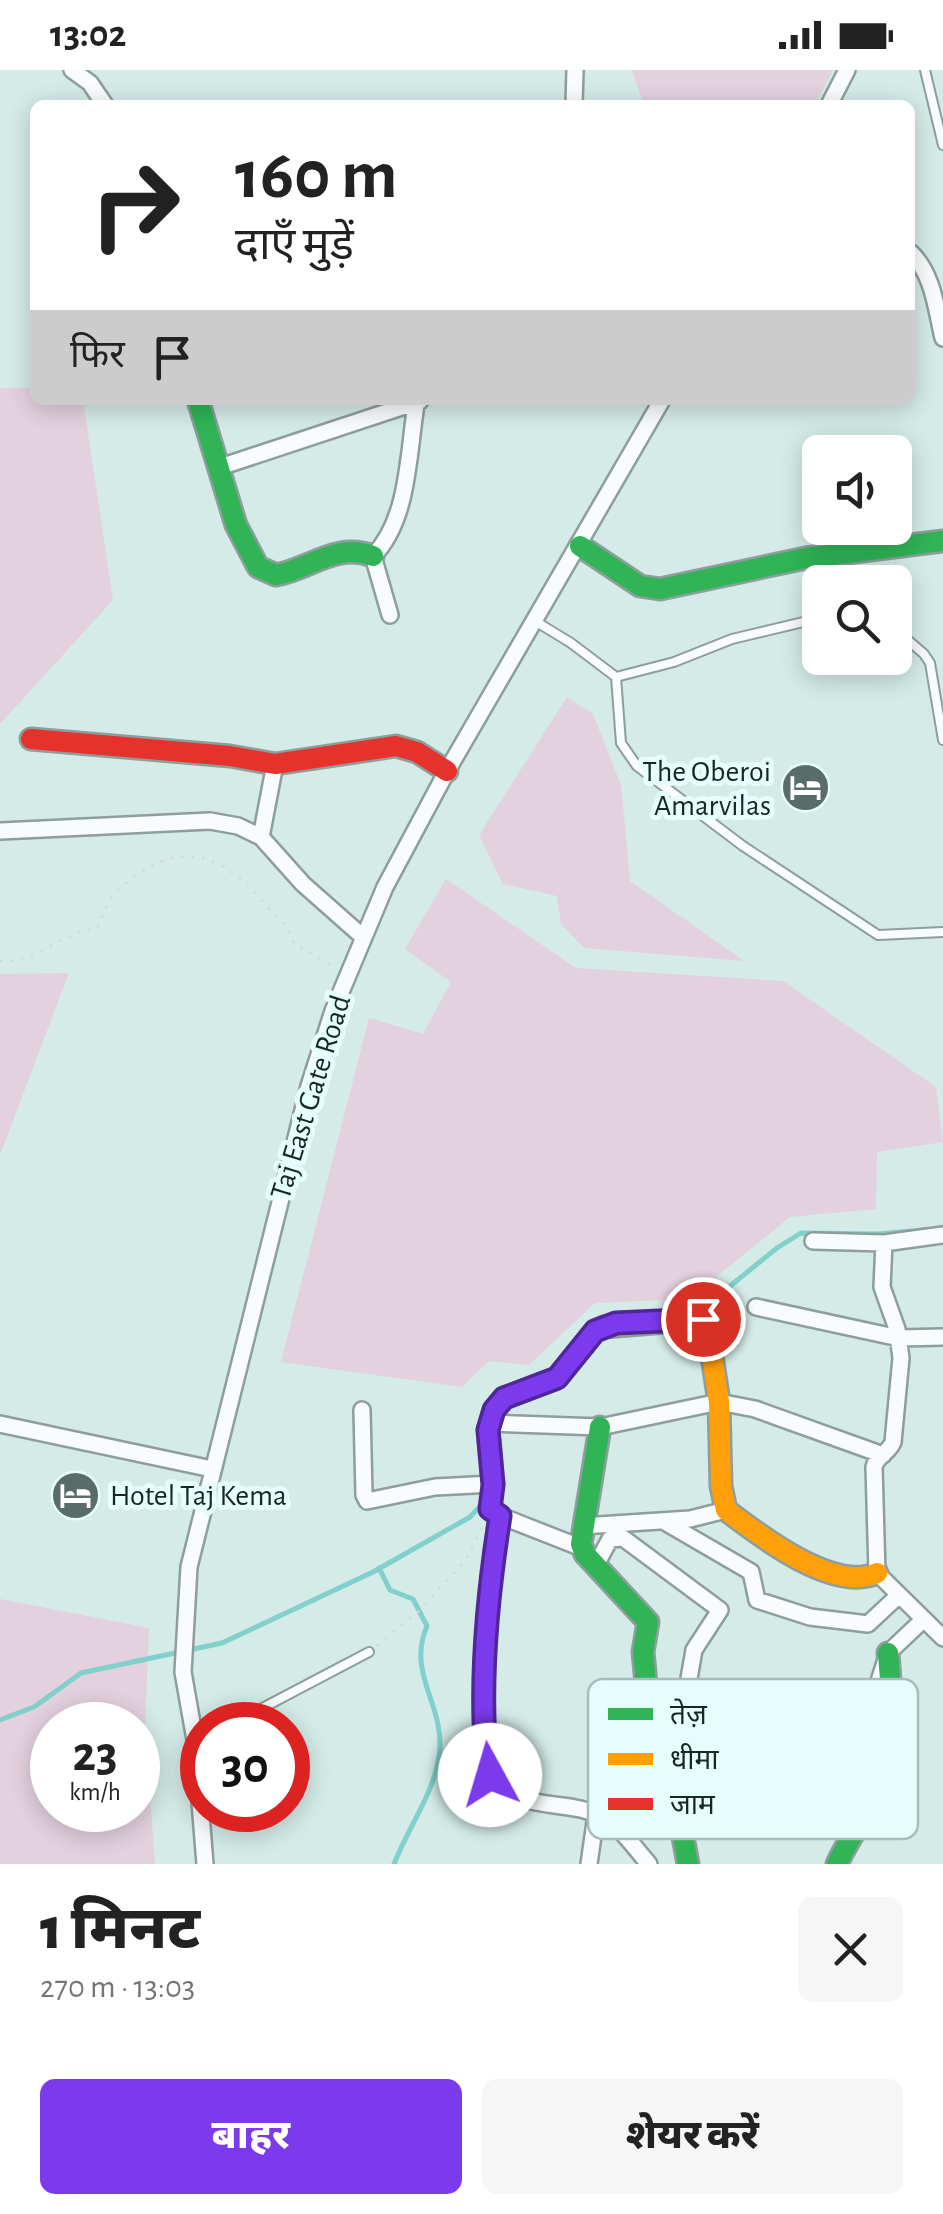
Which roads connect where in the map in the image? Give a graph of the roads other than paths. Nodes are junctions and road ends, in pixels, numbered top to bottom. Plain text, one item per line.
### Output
1 (72, 70) edge
2 (574, 70) edge
3 (847, 70) edge
4 (925, 70) edge
5 (101, 100) edge
6 (574, 100) edge
7 (832, 100) edge
8 (943, 144) edge
9 (915, 257) edge
10 (935, 276) edge
11 (943, 338) edge
12 (200, 405) edge
13 (410, 405) edge
14 (418, 405) edge
15 (661, 405) edge
16 (220, 467) junction
17 (943, 541) edge
18 (580, 546) junction
19 (373, 556) junction
20 (390, 616) dead end
21 (535, 621) junction
22 (802, 622) edge
23 (912, 643) edge
24 (616, 677) junction
25 (32, 739) dead end
26 (943, 740) edge
27 (275, 764) junction
28 (447, 771) junction
29 (1, 831) edge
30 (261, 836) junction
31 (943, 932) edge
32 (363, 937) junction
33 (943, 1235) edge
34 (814, 1241) dead end
35 (884, 1243) junction
36 (756, 1307) dead end
37 (943, 1337) edge
38 (899, 1338) junction
39 (719, 1402) junction
40 (362, 1410) dead end
41 (488, 1423) junction
42 (0, 1424) edge
43 (600, 1427) junction
44 (883, 1455) junction
45 (212, 1470) junction
46 (492, 1484) junction
47 (726, 1510) junction
48 (495, 1514) junction
49 (665, 1522) junction
50 (582, 1537) junction
51 (596, 1564) junction
52 (878, 1573) junction
53 (900, 1595) junction
54 (924, 1619) junction
55 (943, 1638) edge
56 (369, 1652) road end
57 (888, 1653) junction
58 (644, 1679) edge
59 (689, 1679) edge
60 (880, 1679) edge
61 (889, 1679) edge
62 (190, 1702) edge
63 (274, 1702) edge
64 (588, 1813) edge
65 (203, 1832) edge
66 (593, 1839) edge
67 (626, 1839) edge
68 (683, 1839) edge
69 (851, 1839) edge
70 (205, 1864) edge
71 (589, 1864) edge
72 (649, 1864) edge
73 (688, 1864) edge
74 (837, 1864) edge

1 - 5 street
2 - 6 street
3 - 7 street
4 - 8 lane
9 - 10 street
10 - 11 street
12 - 16 street
13 - 16 street
14 - 19 street
15 - 18 street, Taj East Gate Road
16 - 19 street
17 - 18 street
18 - 21 street, Taj East Gate Road
19 - 20 street
21 - 24 lane
21 - 28 street, Taj East Gate Road
22 - 24 lane
23 - 26 lane
24 - 31 lane
25 - 27 street
27 - 28 street
27 - 30 street
28 - 32 street, Taj East Gate Road
29 - 30 street
30 - 32 street
32 - 45 street, Taj East Gate Road
33 - 35 street
34 - 35 street
35 - 38 street
36 - 38 street
37 - 38 street
38 - 44 street
39 - 41 street
39 - 43 street
39 - 44 street
39 - 47 street
40 - 46 street
41 - 43 street
41 - 46 street
42 - 45 street
43 - 50 street
44 - 52 street
45 - 62 street, Taj East Gate Road
46 - 48 street
47 - 49 street
47 - 52 street
48 - 50 street
48 - 64 street
49 - 50 street
49 - 53 street
50 - 51 street
51 - 58 street
51 - 59 street
52 - 53 street
53 - 54 street
54 - 55 street
54 - 57 street
56 - 63 lane
57 - 60 street
57 - 61 street
65 - 70 street, Taj East Gate Road
66 - 71 street
67 - 72 street
68 - 73 street
69 - 74 street

